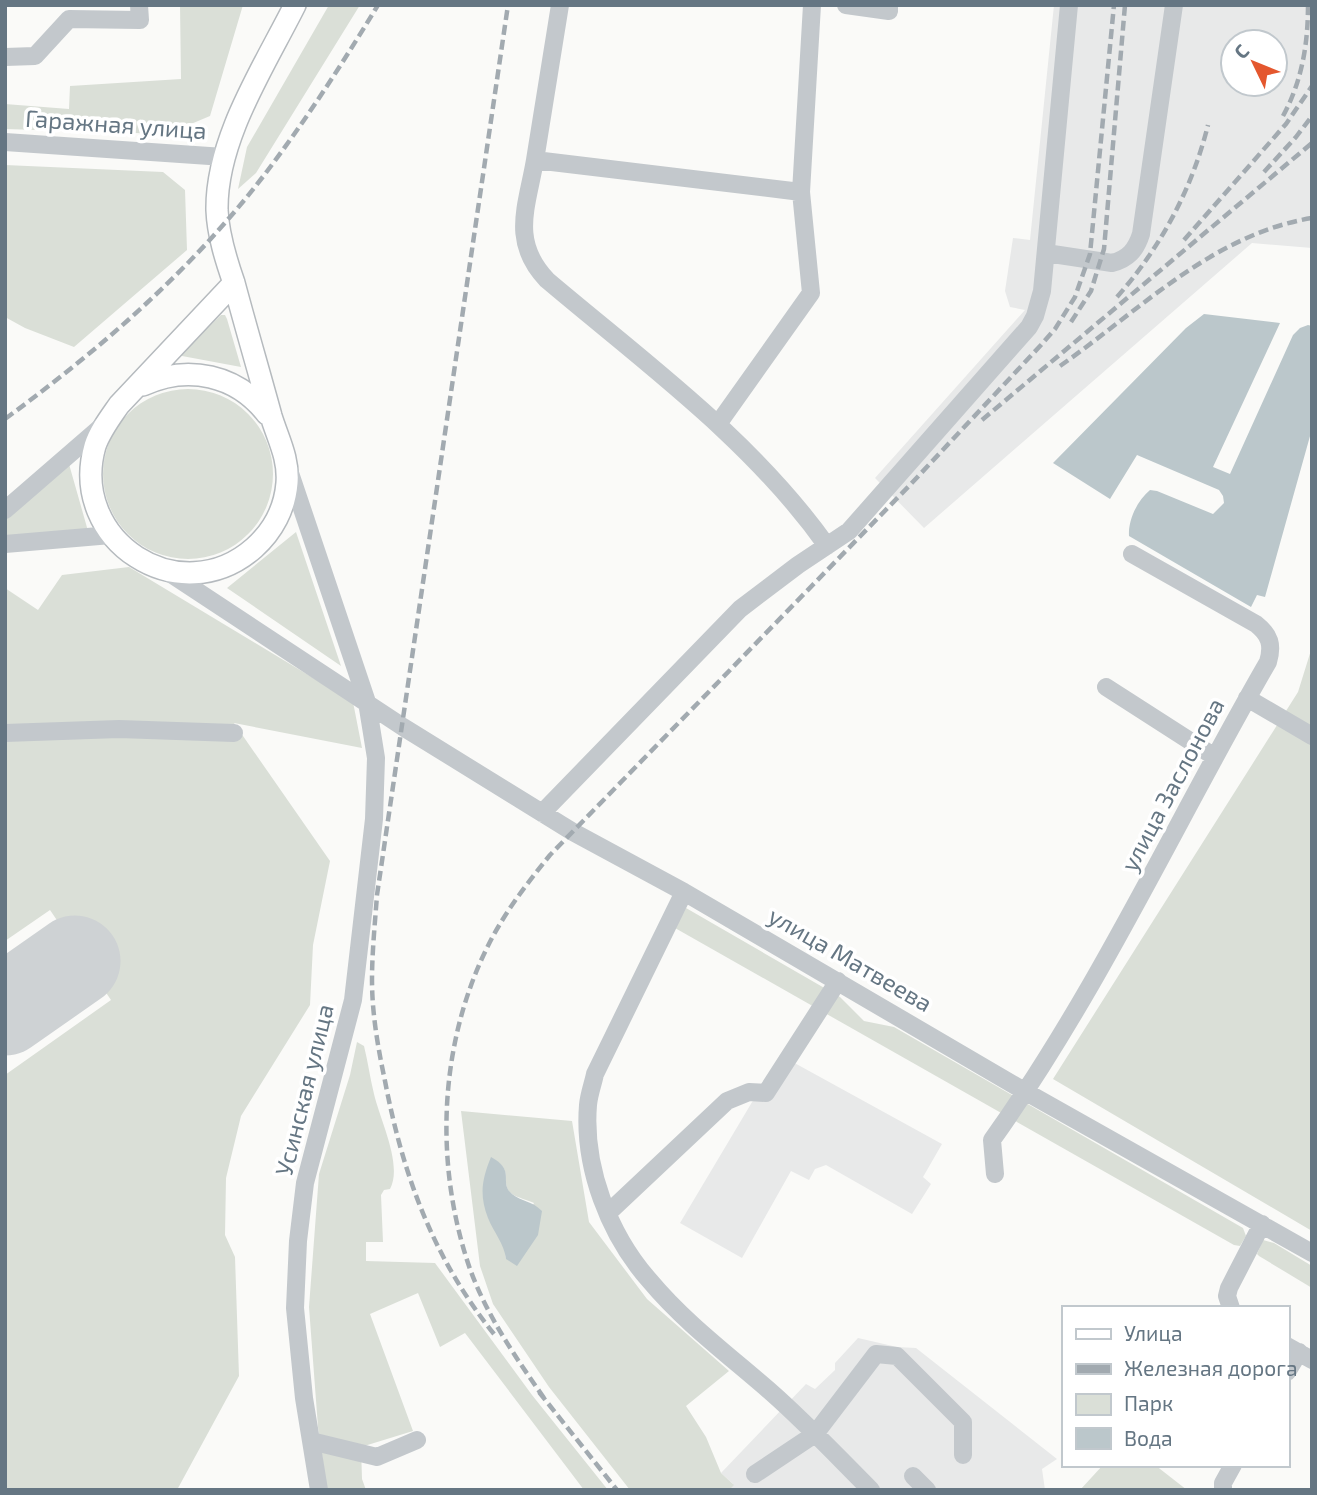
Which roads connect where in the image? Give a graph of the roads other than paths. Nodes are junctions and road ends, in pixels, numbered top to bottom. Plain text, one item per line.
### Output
1 (139, 5) edge
2 (295, 5) edge
3 (560, 5) edge
4 (813, 5) edge
5 (846, 5) edge
6 (889, 5) edge
7 (1069, 5) edge
8 (1174, 5) edge
9 (5, 57) edge
10 (5, 142) edge
11 (224, 157) junction
12 (535, 160) junction
13 (801, 192) junction
14 (1046, 253) junction
15 (234, 284) junction
16 (138, 387) junction
17 (273, 421) junction
18 (105, 424) junction
19 (718, 424) junction
20 (286, 463) junction
21 (5, 510) edge
22 (111, 535) junction
23 (5, 544) edge
24 (827, 546) junction
25 (1132, 554) dead end
26 (165, 570) junction
27 (1106, 687) dead end
28 (1247, 698) junction
29 (367, 702) junction
30 (5, 733) edge
31 (234, 733) dead end
32 (1312, 736) edge
33 (1214, 757) junction
34 (542, 813) junction
35 (684, 892) junction
36 (838, 981) junction
37 (1027, 1092) junction
38 (995, 1174) dead end
39 (608, 1213) junction
40 (1262, 1224) junction
41 (1312, 1253) edge
42 (1230, 1306) edge
43 (1299, 1353) edge
44 (1289, 1369) edge
45 (815, 1434) junction
46 (417, 1440) dead end
47 (311, 1441) junction
48 (963, 1455) dead end
49 (1232, 1467) edge
50 (755, 1474) dead end
51 (913, 1475) dead end
52 (319, 1490) edge
53 (871, 1490) edge
54 (927, 1490) edge
55 (1223, 1490) edge

1 - 9 street
2 - 11 main road
3 - 12 street
4 - 13 street
5 - 6 street
7 - 14 street
8 - 14 street
10 - 11 street, Гаражная улица
11 - 15 main road
12 - 13 street
12 - 19 street
13 - 19 street
14 - 24 street
15 - 16 main road
15 - 17 main road
16 - 17 main road
16 - 18 main road
17 - 20 main road
18 - 21 street
18 - 22 main road
19 - 24 street
20 - 26 main road
20 - 29 street, Усинская улица
22 - 23 street
22 - 26 main road
24 - 34 street
25 - 28 street, улица Заслонова
26 - 29 street, улица Матвеева
27 - 33 street
28 - 32 street
28 - 33 street, улица Заслонова
29 - 34 street, улица Матвеева
29 - 47 street, Усинская улица
30 - 31 street
33 - 37 street, улица Заслонова
34 - 35 street, улица Матвеева
35 - 36 street, улица Матвеева
35 - 39 street
36 - 37 street, улица Матвеева
36 - 39 street
37 - 38 street, улица Заслонова
37 - 40 street, улица Матвеева
39 - 45 street
40 - 41 street, улица Матвеева
40 - 42 street
43 - 44 street
45 - 48 street
45 - 50 street
45 - 53 street
46 - 47 street
47 - 52 street, Усинская улица
49 - 55 street
51 - 54 street

